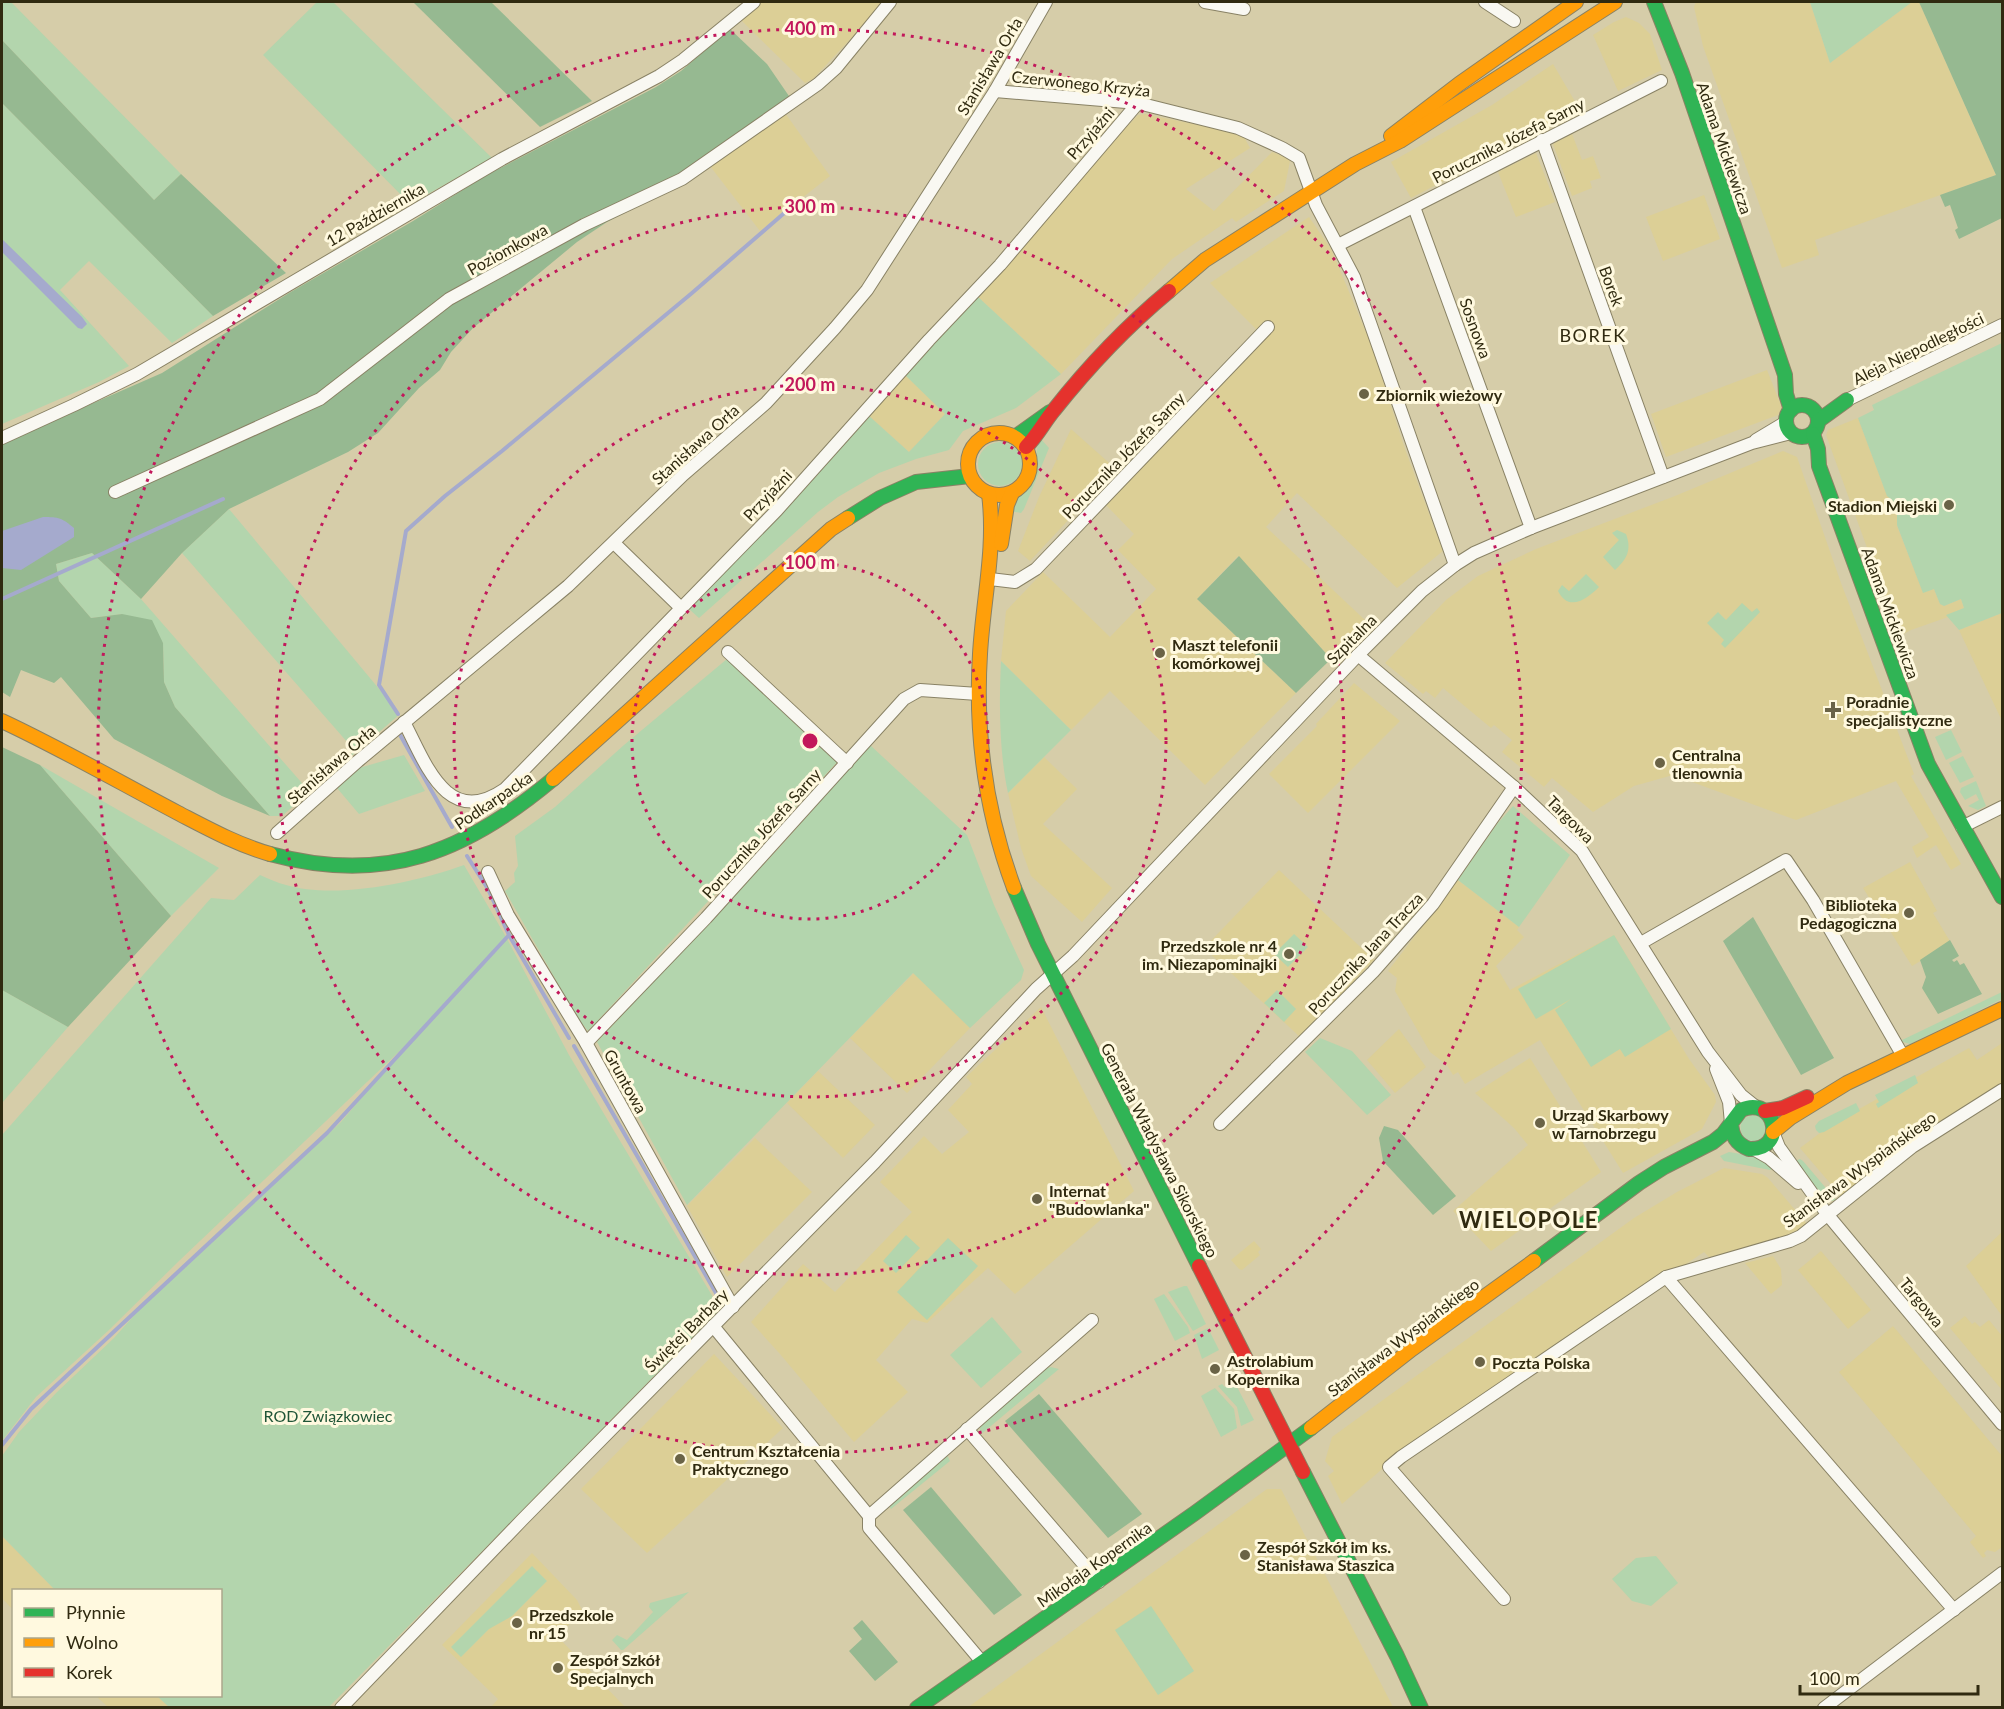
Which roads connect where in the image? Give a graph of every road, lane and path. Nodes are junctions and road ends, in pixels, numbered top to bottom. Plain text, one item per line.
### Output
1 (754, 2) edge
2 (890, 2) edge
3 (1046, 2) edge
4 (1205, 2) edge
5 (1485, 2) edge
6 (1576, 2) edge
7 (1615, 2) edge
8 (1654, 2) edge
9 (1244, 9) dead end
10 (1514, 21) dead end
11 (1661, 81) dead end
12 (995, 91) junction
13 (1138, 103) junction
14 (1542, 140) junction
15 (1354, 164) junction
16 (1310, 192) junction
17 (1414, 207) junction
18 (1338, 245) junction
19 (2002, 325) edge
20 (1268, 327) dead end
21 (1847, 400) joint
22 (1053, 411) junction
23 (1802, 422) junction
24 (1015, 437) junction
25 (2, 438) edge
26 (1026, 447) junction
27 (969, 469) junction
28 (1663, 477) junction
29 (115, 492) dead end
30 (1012, 493) junction
31 (989, 494) junction
32 (1531, 528) junction
33 (614, 543) junction
34 (1455, 565) junction
35 (990, 579) junction
36 (681, 608) junction
37 (728, 652) dead end
38 (1358, 655) junction
39 (978, 694) junction
40 (2, 722) edge
41 (404, 722) junction
42 (847, 763) junction
43 (1514, 787) junction
44 (2002, 807) edge
45 (1962, 827) junction
46 (278, 833) dead end
47 (488, 872) dead end
48 (2002, 897) edge
49 (1641, 944) junction
50 (1053, 973) junction
51 (2002, 1009) edge
52 (586, 1043) junction
53 (1708, 1052) junction
54 (1903, 1056) junction
55 (1847, 1083) junction
56 (2002, 1090) edge
57 (1761, 1109) junction
58 (1731, 1123) junction
59 (1220, 1124) dead end
60 (1773, 1132) junction
61 (1741, 1147) junction
62 (1755, 1150) junction
63 (1817, 1200) junction
64 (1827, 1214) junction
65 (1568, 1237) junction
66 (1666, 1277) junction
67 (733, 1307) junction
68 (1092, 1320) dead end
69 (713, 1326) junction
70 (2002, 1424) edge
71 (966, 1429) junction
72 (1288, 1445) junction
73 (869, 1516) junction
74 (2002, 1573) edge
75 (1099, 1582) junction
76 (1504, 1599) dead end
77 (1954, 1610) junction
78 (982, 1662) junction
79 (341, 1707) edge
80 (917, 1707) edge
81 (1421, 1707) edge
82 (1824, 1707) edge

1 - 25 street, 12 Października
2 - 29 street, Poziomkowa
3 - 12 street, Stanisława Orła
4 - 9 street
5 - 10 street
6 - 15 street
7 - 15 street
8 - 23 street, Adama Mickiewicza
11 - 14 street, Porucznika Józefa Sarny
12 - 13 street, Czerwonego Krzyża
12 - 33 street, Stanisława Orła
13 - 16 street, Czerwonego Krzyża
13 - 36 street, Przyjaźni
14 - 17 street, Porucznika Józefa Sarny
14 - 28 street, Borek
15 - 16 street
16 - 18 street, Czerwonego Krzyża
16 - 22 street
17 - 18 street, Porucznika Józefa Sarny
17 - 32 street, Sosnowa
18 - 34 street, Czerwonego Krzyża
19 - 21 street, Aleja Niepodległości
20 - 35 street, Porucznika Józefa Sarny
21 - 23 street, Aleja Niepodległości
22 - 24 street
22 - 26 street
23 - 28 street, Szpitalna
23 - 45 street, Adama Mickiewicza
24 - 26 street
24 - 27 street
26 - 30 street
27 - 31 street
27 - 40 street, Podkarpacka
28 - 32 street, Szpitalna
30 - 31 street
30 - 35 street, Generała Władysława Sikorskiego
31 - 35 street, Generała Władysława Sikorskiego
32 - 34 street, Szpitalna
33 - 36 street
33 - 41 street, Stanisława Orła
34 - 38 street, Szpitalna
35 - 39 street, Generała Władysława Sikorskiego
36 - 41 street, Przyjaźni
37 - 42 street
38 - 43 street, Targowa
38 - 50 street, Szpitalna
39 - 42 street, Porucznika Józefa Sarny
39 - 50 street, Generała Władysława Sikorskiego
41 - 46 street, Stanisława Orła
42 - 52 street, Porucznika Józefa Sarny
43 - 49 street, Targowa
43 - 59 street, Porucznika Jana Tracza
44 - 45 street
45 - 48 street, Adama Mickiewicza
47 - 52 street, Gruntowa
49 - 53 street, Targowa
49 - 54 street
50 - 67 street, Świętej Barbary
50 - 72 street, Generała Władysława Sikorskiego
51 - 54 street
52 - 67 street, Gruntowa
53 - 57 street, Targowa
53 - 58 street, Targowa
54 - 55 street
55 - 57 street
55 - 60 street
56 - 64 street, Stanisława Wyspiańskiego
57 - 58 street
57 - 60 street
58 - 61 street
58 - 65 street, Stanisława Wyspiańskiego
60 - 62 street
60 - 63 street, Targowa
61 - 62 street
61 - 65 street, Stanisława Wyspiańskiego
62 - 63 street, Targowa
63 - 64 street, Targowa
64 - 66 street, Stanisława Wyspiańskiego
64 - 70 street, Targowa
65 - 72 street, Stanisława Wyspiańskiego
66 - 76 street, Stanisława Wyspiańskiego
66 - 77 street
67 - 69 street, Świętej Barbary
68 - 71 street
69 - 73 street
69 - 79 street, Świętej Barbary
71 - 73 street
71 - 75 street
72 - 75 street, Mikołaja Kopernika
72 - 81 street, Generała Władysława Sikorskiego
73 - 78 street
74 - 77 street
75 - 78 street, Mikołaja Kopernika
77 - 82 street
78 - 80 street, Mikołaja Kopernika

